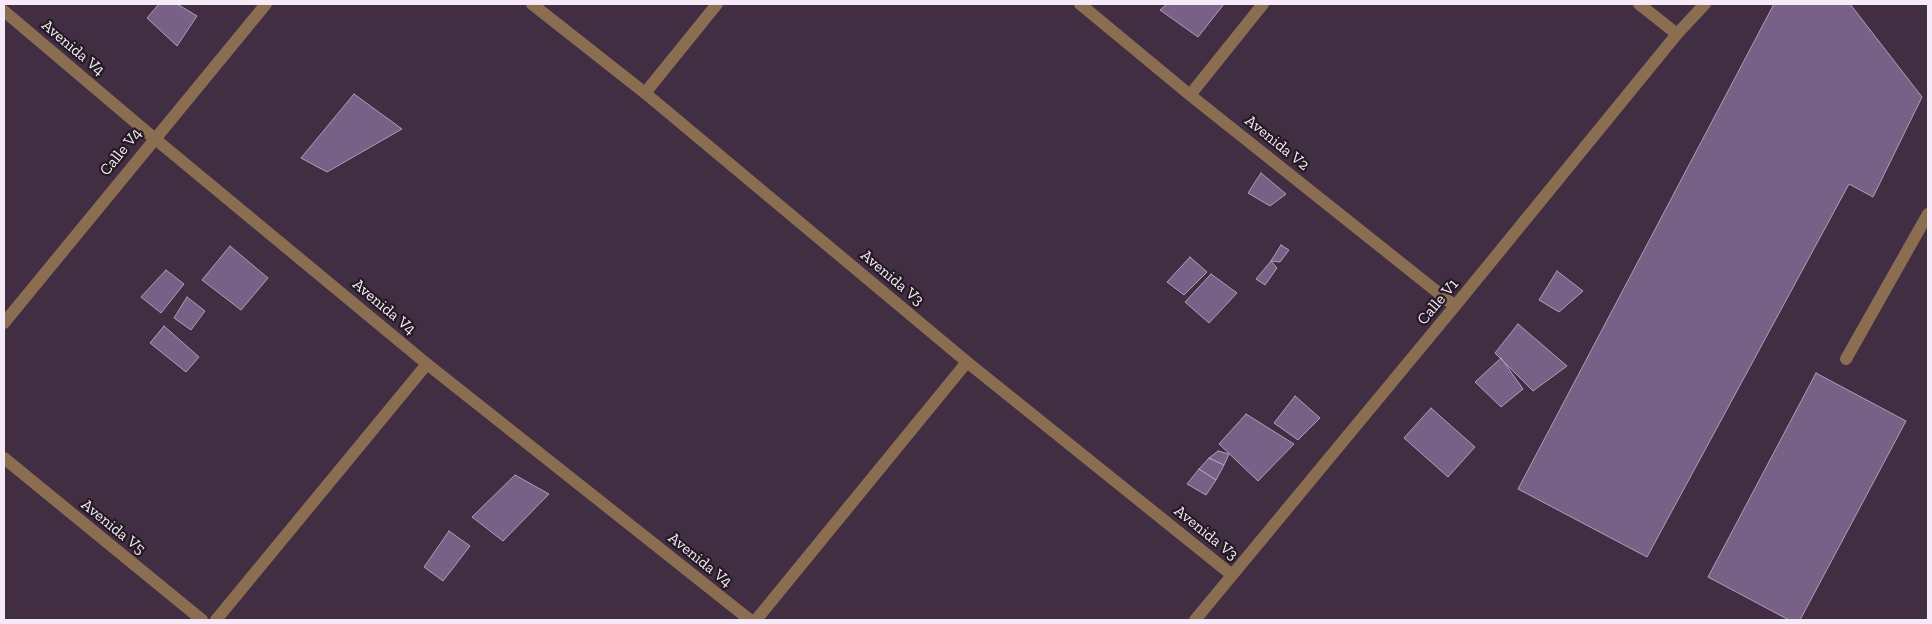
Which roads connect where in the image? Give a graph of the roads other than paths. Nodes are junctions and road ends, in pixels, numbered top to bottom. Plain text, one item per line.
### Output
1 (266, 4) edge
2 (532, 4) edge
3 (717, 4) edge
4 (1080, 4) edge
5 (1263, 4) edge
6 (1639, 4) edge
7 (1705, 4) edge
8 (4, 11) edge
9 (1677, 34) junction
10 (644, 93) junction
11 (1190, 95) junction
12 (154, 138) junction
13 (1928, 214) edge
14 (1456, 306) junction
15 (4, 323) edge
16 (1846, 360) dead end
17 (967, 362) junction
18 (427, 364) junction
19 (4, 458) edge
20 (1232, 575) junction
21 (202, 620) edge
22 (216, 620) edge
23 (750, 620) edge
24 (756, 620) edge
25 (1195, 620) edge

1 - 12 street, Calle V4
2 - 10 street, Avenida V3
3 - 10 street
4 - 11 street, Avenida V2
5 - 11 street
6 - 9 street
7 - 9 street, Calle V1
8 - 12 street, Avenida V4
9 - 14 street, Calle V1
10 - 17 street, Avenida V3
11 - 14 street, Avenida V2
12 - 15 street, Calle V4
12 - 18 street, Avenida V4
13 - 16 street
14 - 20 street, Calle V1
17 - 20 street, Avenida V3
17 - 24 street
18 - 22 street
18 - 23 street, Avenida V4
19 - 21 street, Avenida V5
20 - 25 street, Calle V1

